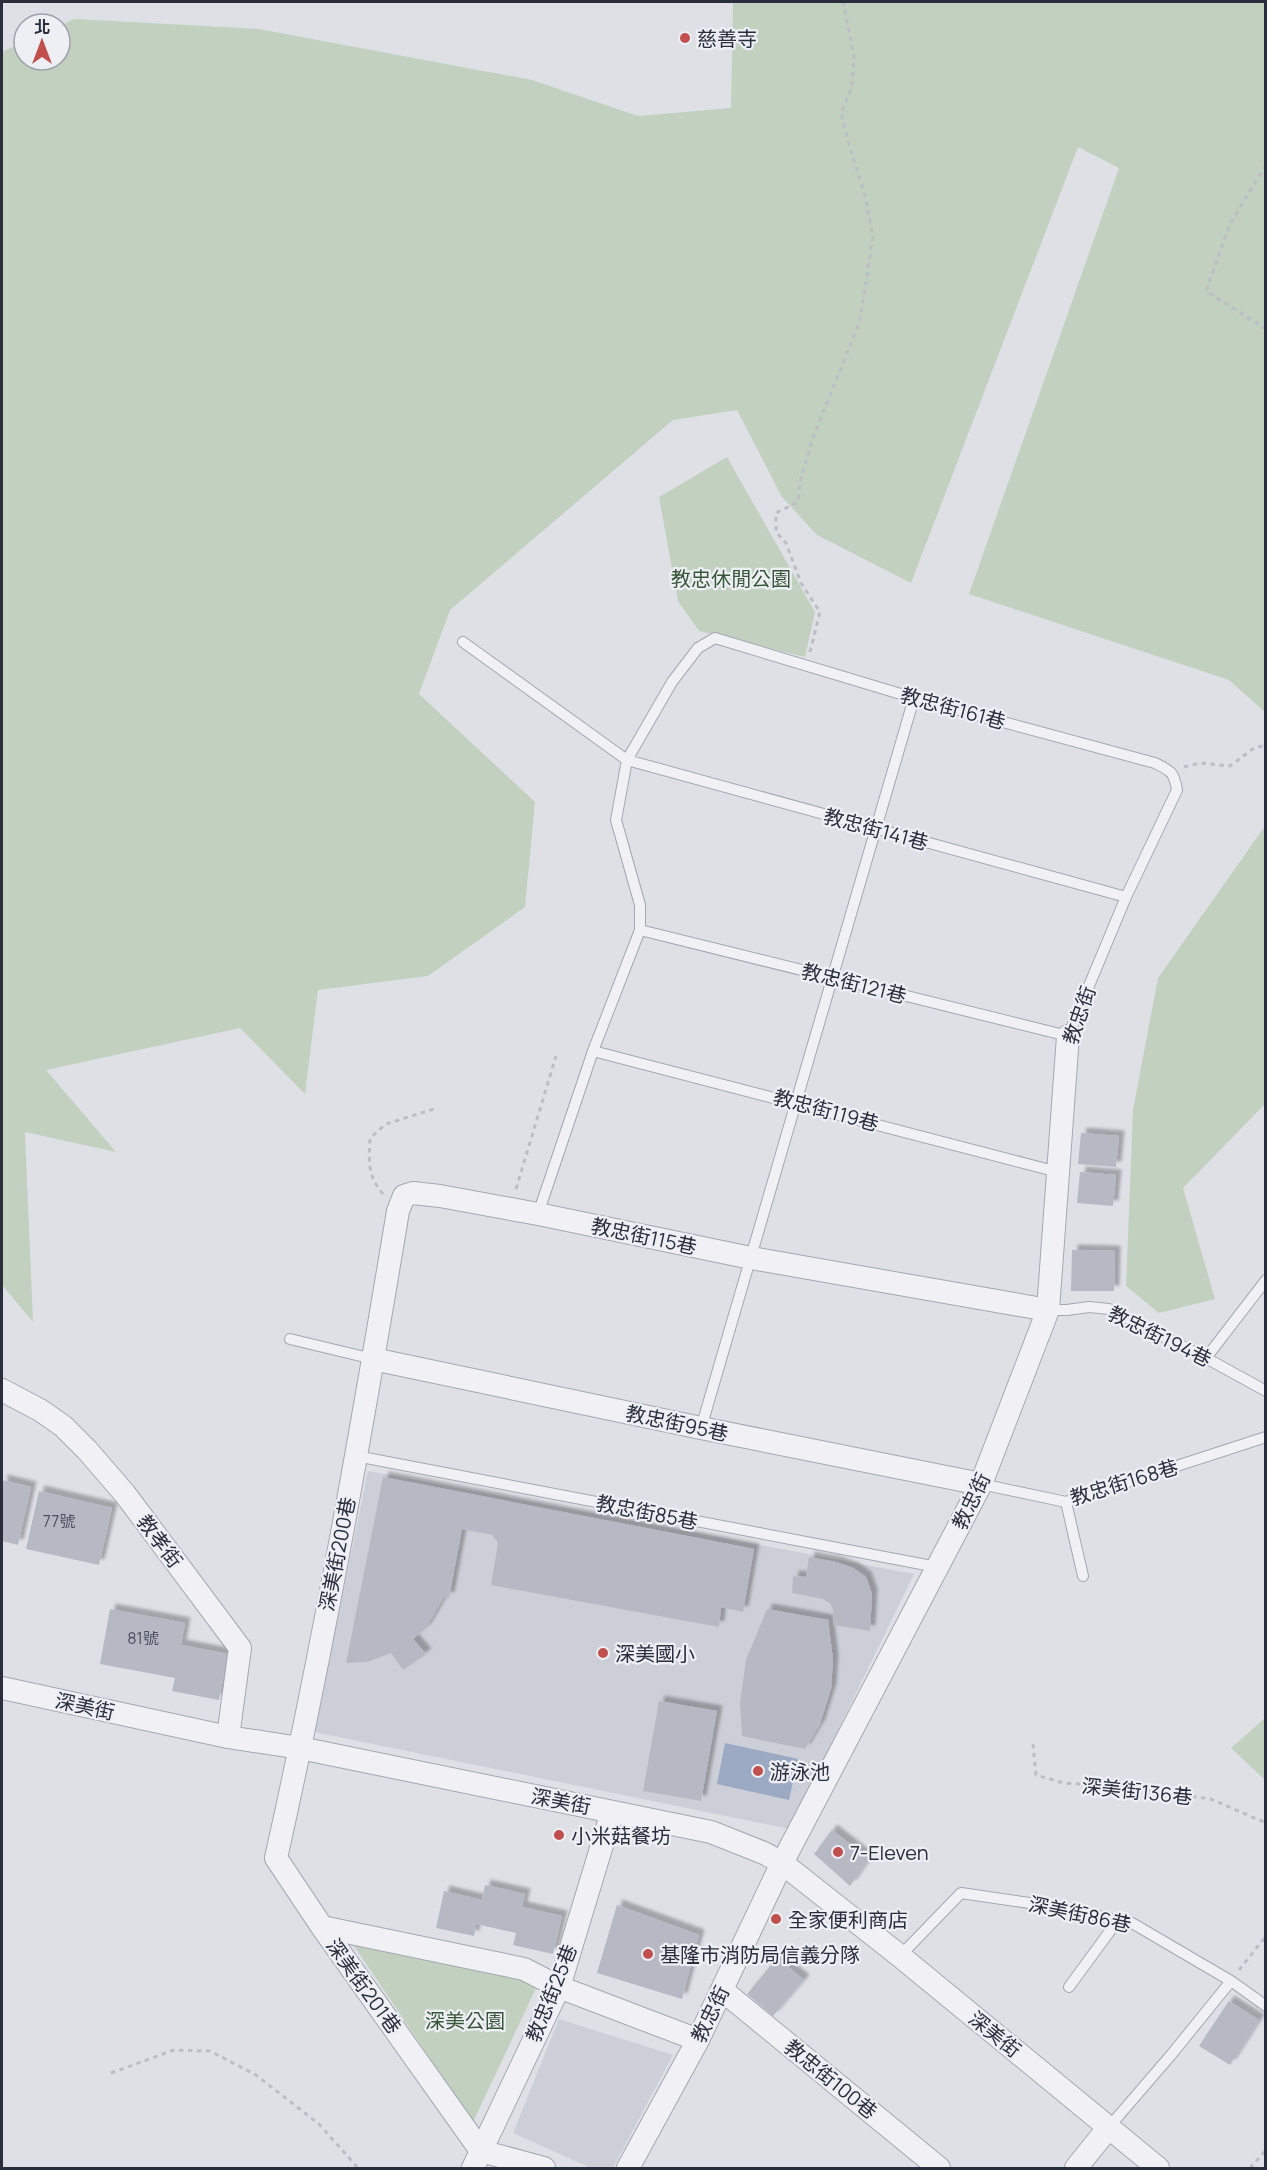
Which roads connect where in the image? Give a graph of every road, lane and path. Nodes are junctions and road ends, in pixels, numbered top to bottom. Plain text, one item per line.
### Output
1 (843, 2) edge
2 (1266, 165) edge
3 (1266, 329) edge
4 (463, 642) dead end
5 (806, 666) junction
6 (914, 698) junction
7 (1266, 745) edge
8 (627, 760) junction
9 (1171, 770) junction
10 (876, 829) junction
11 (1126, 897) junction
12 (640, 930) junction
13 (833, 977) junction
14 (1068, 1036) junction
15 (593, 1051) junction
16 (556, 1056) dead end
17 (796, 1102) junction
18 (434, 1108) dead end
19 (1058, 1172) junction
20 (510, 1209) junction
21 (398, 1211) junction
22 (538, 1214) junction
23 (751, 1258) junction
24 (1266, 1280) edge
25 (1048, 1310) junction
26 (290, 1339) dead end
27 (1206, 1358) junction
28 (373, 1359) junction
29 (2, 1390) edge
30 (1266, 1391) edge
31 (701, 1428) junction
32 (1266, 1437) edge
33 (356, 1456) junction
34 (981, 1484) junction
35 (1066, 1503) junction
36 (938, 1567) junction
37 (1083, 1576) dead end
38 (2, 1688) edge
39 (228, 1737) junction
40 (1033, 1744) dead end
41 (300, 1748) junction
42 (612, 1812) junction
43 (1266, 1823) edge
44 (782, 1863) junction
45 (1118, 1920) junction
46 (322, 1927) junction
47 (1266, 1936) edge
48 (900, 1956) junction
49 (1231, 1981) junction
50 (559, 1987) junction
51 (1069, 1987) dead end
52 (722, 1990) junction
53 (1266, 2006) edge
54 (698, 2040) junction
55 (111, 2073) dead end
56 (1109, 2127) junction
57 (1266, 2150) edge
58 (477, 2160) edge
59 (358, 2169) edge
60 (544, 2169) edge
61 (628, 2169) edge
62 (939, 2169) edge
63 (1076, 2169) edge
64 (1158, 2169) edge
65 (1250, 2169) edge

1 - 5 path
2 - 3 path
4 - 8 lane
5 - 6 lane, 教忠街161巷
5 - 8 lane, 教忠街161巷
6 - 9 lane, 教忠街161巷
6 - 10 lane
7 - 9 path
8 - 10 lane, 教忠街141巷
8 - 12 lane
9 - 11 lane, 教忠街
10 - 11 lane, 教忠街141巷
10 - 13 lane
11 - 14 lane, 教忠街
12 - 13 lane, 教忠街121巷
12 - 15 lane
13 - 14 lane, 教忠街121巷
13 - 17 lane
14 - 19 street, 教忠街
15 - 17 lane, 教忠街119巷
15 - 22 lane
16 - 20 path
17 - 19 lane, 教忠街119巷
17 - 23 lane
18 - 21 path
19 - 25 street, 教忠街
20 - 21 street, 教忠街115巷
20 - 22 street, 教忠街115巷
21 - 28 street
22 - 23 street, 教忠街115巷
23 - 25 street, 教忠街115巷
23 - 31 lane
24 - 27 lane
25 - 27 lane, 教忠街194巷
25 - 34 street, 教忠街
26 - 28 lane
27 - 30 lane, 教忠街194巷
28 - 31 street, 教忠街95巷
28 - 33 street, 深美街200巷
29 - 39 street, 教孝街
31 - 34 street, 教忠街95巷
32 - 35 lane, 教忠街168巷
33 - 36 lane, 教忠街85巷
33 - 41 street, 深美街200巷
34 - 35 lane, 教忠街168巷
34 - 36 street, 教忠街
35 - 37 lane
36 - 44 street, 教忠街
38 - 39 street, 深美街
39 - 41 street, 深美街
40 - 43 path, 深美街136巷
41 - 42 street, 深美街
41 - 46 street, 深美街201巷
42 - 44 street, 深美街
42 - 50 street, 教忠街25巷
44 - 48 street, 深美街
44 - 52 street, 教忠街
45 - 48 lane, 深美街86巷
45 - 49 lane, 深美街86巷
45 - 51 lane
46 - 50 street
46 - 58 street, 深美街201巷
47 - 49 path
48 - 56 street, 深美街
49 - 53 lane, 深美街86巷
49 - 56 lane
50 - 54 street
50 - 58 street, 教忠街25巷
52 - 54 street, 教忠街
52 - 62 street, 教忠街100巷
54 - 61 street, 教忠街
55 - 59 path
56 - 63 street
56 - 64 street, 深美街
57 - 65 path
58 - 60 street

